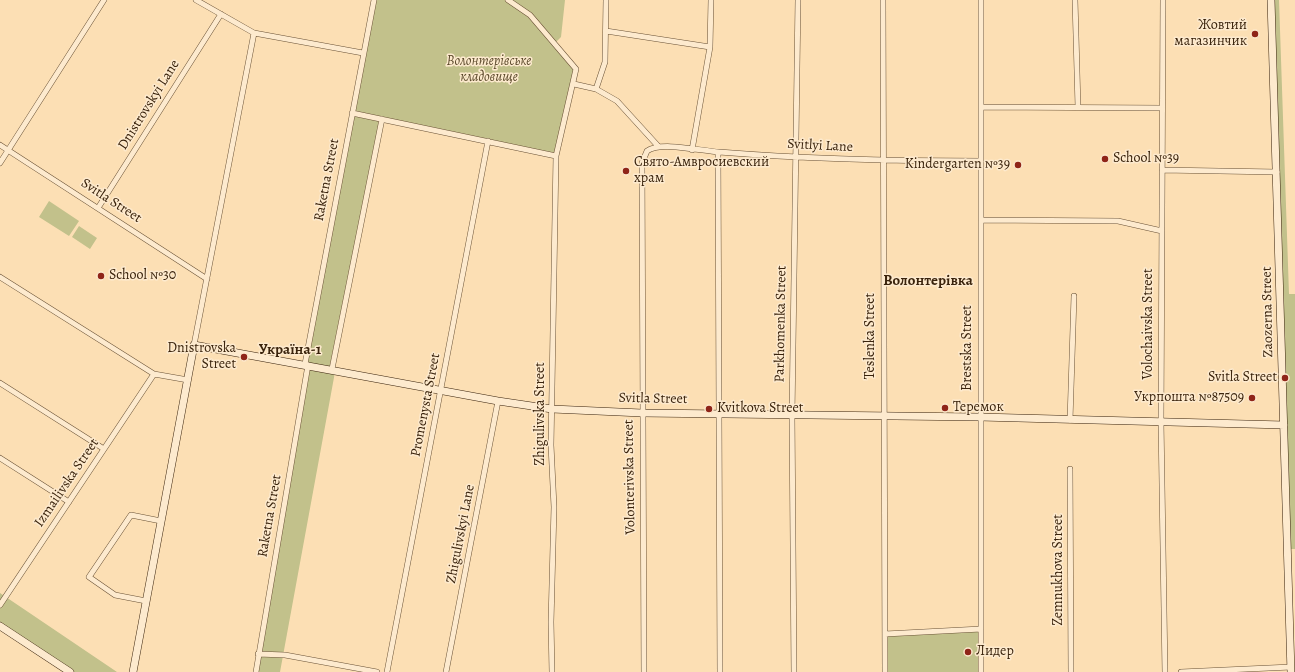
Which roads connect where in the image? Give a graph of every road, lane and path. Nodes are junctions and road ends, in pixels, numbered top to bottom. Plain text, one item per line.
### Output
1 (104, 0) edge
2 (196, 0) edge
3 (374, 0) edge
4 (508, 0) edge
5 (606, 0) edge
6 (711, 0) edge
7 (798, 0) edge
8 (883, 0) edge
9 (982, 0) edge
10 (1075, 0) edge
11 (1163, 0) edge
12 (1270, 0) edge
13 (221, 14) junction
14 (606, 31) junction
15 (254, 33) junction
16 (710, 48) junction
17 (363, 53) junction
18 (574, 84) junction
19 (596, 89) junction
20 (981, 107) junction
21 (1078, 107) junction
22 (1162, 108) junction
23 (352, 113) junction
24 (382, 119) junction
25 (488, 142) junction
26 (0, 145) edge
27 (658, 146) junction
28 (8, 150) junction
29 (692, 150) junction
30 (718, 152) junction
31 (556, 156) junction
32 (796, 157) junction
33 (981, 161) junction
34 (883, 162) junction
35 (0, 163) edge
36 (1162, 170) junction
37 (1276, 172) junction
38 (98, 208) junction
39 (981, 220) junction
40 (1162, 231) junction
41 (0, 277) edge
42 (207, 279) junction
43 (1074, 296) dead end
44 (194, 345) junction
45 (306, 365) junction
46 (332, 369) junction
47 (154, 374) junction
48 (188, 380) junction
49 (0, 383) edge
50 (441, 390) junction
51 (498, 401) junction
52 (552, 409) junction
53 (642, 413) junction
54 (718, 414) junction
55 (792, 415) junction
56 (883, 416) junction
57 (980, 417) junction
58 (1070, 420) junction
59 (1161, 422) junction
60 (1284, 425) junction
61 (104, 448) junction
62 (0, 458) edge
63 (1070, 469) dead end
64 (69, 502) junction
65 (161, 521) junction
66 (146, 601) junction
67 (0, 605) edge
68 (0, 626) edge
69 (981, 629) junction
70 (885, 634) junction
71 (258, 654) junction
72 (1291, 669) edge
73 (70, 672) edge
74 (133, 672) edge
75 (256, 672) edge
76 (377, 672) edge
77 (387, 672) edge
78 (446, 672) edge
79 (552, 672) edge
80 (644, 672) edge
81 (720, 672) edge
82 (794, 672) edge
83 (885, 672) edge
84 (981, 672) edge
85 (1071, 672) edge
86 (1165, 672) edge
87 (1181, 672) edge

1 - 28 street
2 - 13 street
3 - 17 street, Raketna Street
4 - 18 street, Zhigulivska Street
5 - 14 street
6 - 16 street
7 - 32 street, Parkhomenka Street
8 - 34 street, Teslenka Street
9 - 20 street, Brestska Street
10 - 21 street
11 - 22 street, Volochaivska Street
12 - 37 street, Zaozerna Street
13 - 15 street
13 - 38 street, Dnistrovskyi Lane
14 - 16 street
14 - 19 street
15 - 17 street
15 - 42 street
16 - 29 street
17 - 23 street, Raketna Street
18 - 19 street
18 - 31 street, Zhigulivska Street
19 - 27 street
20 - 21 street
20 - 33 street, Brestska Street
21 - 22 street
22 - 36 street, Volochaivska Street
23 - 24 street
23 - 45 street, Raketna Street
24 - 25 street
24 - 46 street
25 - 31 street
25 - 50 street, Promenysta Street
26 - 28 street, Svitla Street
27 - 29 street, Svitlyi Lane
27 - 53 street, Volonterivska Street
28 - 35 street
28 - 38 street, Svitla Street
29 - 30 street, Svitlyi Lane
30 - 32 street, Svitlyi Lane
30 - 54 street
31 - 52 street, Zhigulivska Street
32 - 34 street, Svitlyi Lane
32 - 55 street, Parkhomenka Street
33 - 34 street, Svitlyi Lane
33 - 39 street, Brestska Street
34 - 56 street, Teslenka Street
36 - 37 street
36 - 40 street, Volochaivska Street
37 - 60 street, Zaozerna Street
38 - 42 street, Svitla Street
39 - 40 street
39 - 57 street, Brestska Street
40 - 59 street, Volochaivska Street
41 - 47 street
42 - 44 street
43 - 58 street
44 - 45 street, Svitla Street
44 - 48 street
45 - 46 street, Svitla Street
45 - 71 street, Raketna Street
46 - 50 street, Svitla Street
47 - 48 street
47 - 61 street, Izmailivska Street
48 - 65 street
49 - 61 street
50 - 51 street, Svitla Street
50 - 77 street, Promenysta Street
51 - 52 street, Svitla Street
51 - 78 street, Zhigulivskyi Lane
52 - 53 street, Svitla Street
52 - 79 street, Zhigulivska Street
53 - 54 street, Svitla Street
53 - 80 street, Volonterivska Street
54 - 55 street, Svitla Street
54 - 81 street
55 - 56 street, Svitla Street
55 - 82 street, Parkhomenka Street
56 - 57 street, Svitla Street
56 - 70 street, Teslenka Street
57 - 58 street, Svitla Street
57 - 69 street, Brestska Street
58 - 59 street, Svitla Street
59 - 60 street, Svitla Street
59 - 86 street, Volochaivska Street
60 - 72 street, Zaozerna Street
61 - 64 street, Izmailivska Street
62 - 64 street
63 - 85 street, Zemnukhova Street
64 - 67 street, Izmailivska Street
65 - 66 street
65 - 66 street
66 - 74 street
68 - 73 street
69 - 70 street
69 - 84 street, Brestska Street
70 - 83 street, Teslenka Street
71 - 75 street, Raketna Street
71 - 76 street
72 - 87 street

